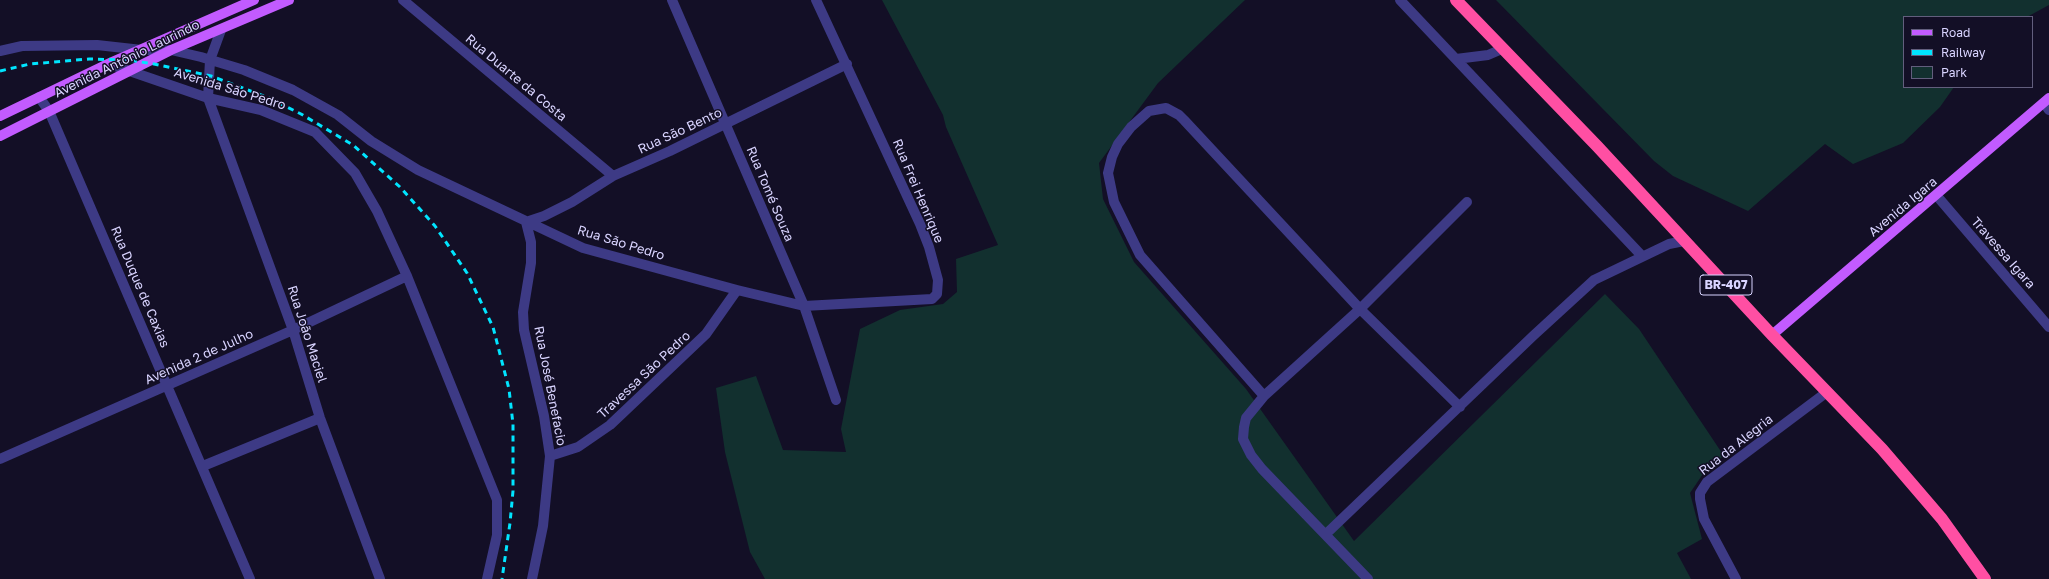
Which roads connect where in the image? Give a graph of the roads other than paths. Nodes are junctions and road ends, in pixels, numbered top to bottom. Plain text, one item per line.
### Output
1 (254, 0) edge
2 (289, 0) edge
3 (403, 0) edge
4 (672, 0) edge
5 (816, 0) edge
6 (1400, 0) edge
7 (1456, 0) edge
8 (221, 30) junction
9 (1502, 48) junction
10 (0, 50) edge
11 (142, 50) junction
12 (170, 50) junction
13 (1456, 59) junction
14 (210, 60) junction
15 (109, 64) junction
16 (847, 64) junction
17 (131, 72) junction
18 (39, 97) junction
19 (208, 98) junction
20 (2047, 104) edge
21 (50, 111) junction
22 (0, 116) edge
23 (725, 124) junction
24 (0, 136) edge
25 (613, 176) junction
26 (1937, 196) junction
27 (1467, 202) dead end
28 (526, 222) junction
29 (1684, 241) junction
30 (1642, 256) junction
31 (406, 276) junction
32 (737, 290) junction
33 (804, 306) junction
34 (1360, 309) junction
35 (2049, 327) edge
36 (293, 330) junction
37 (1772, 334) junction
38 (167, 385) junction
39 (1827, 392) junction
40 (1264, 396) junction
41 (836, 400) dead end
42 (1460, 407) junction
43 (320, 418) junction
44 (550, 456) junction
45 (0, 460) edge
46 (203, 466) junction
47 (1326, 534) junction
48 (250, 579) edge
49 (380, 579) edge
50 (487, 579) edge
51 (532, 579) edge
52 (1368, 579) edge
53 (1736, 579) edge
54 (1985, 579) edge

1 - 11 main road, Avenida Antônio Laurindo
2 - 8 main road, Avenida Antônio Laurindo
3 - 25 street, Rua Duarte da Costa
4 - 23 street, Rua Tomé Souza
5 - 16 street, Rua Frei Henrique
6 - 13 street
7 - 9 highway, BR-407
8 - 12 main road, Avenida Antônio Laurindo
8 - 14 street
9 - 13 street
9 - 29 highway, BR-407
10 - 11 street, Rua São Pedro
11 - 12 street, Rua São Pedro
11 - 15 main road, Avenida Antônio Laurindo
12 - 14 street, Rua São Pedro
12 - 17 main road, Avenida Antônio Laurindo
13 - 30 street
14 - 19 street
14 - 28 street, Rua São Pedro
15 - 17 street, Avenida São Pedro
15 - 18 main road, Avenida Antônio Laurindo
16 - 23 street, Rua São Bento
16 - 33 street, Rua Frei Henrique
17 - 19 street, Avenida São Pedro
17 - 21 main road, Avenida Antônio Laurindo
18 - 21 street, Rua Duque de Caxias
18 - 22 main road, Avenida Antônio Laurindo
19 - 31 street, Avenida São Pedro
19 - 36 street, Rua João Maciel
20 - 26 main road, Avenida Igara
21 - 24 main road, Avenida Antônio Laurindo
21 - 38 street, Rua Duque de Caxias
23 - 25 street, Rua São Bento
23 - 33 street, Rua Tomé Souza
25 - 28 street, Rua São Bento
26 - 35 street, Travessa Igara
26 - 37 main road, Avenida Igara
27 - 34 street
28 - 32 street, Rua São Pedro
28 - 44 street, Rua José Benefacio
29 - 30 street
29 - 37 highway, BR-407
30 - 42 street
31 - 36 street, Avenida 2 de Julho
31 - 50 street
32 - 33 street, Rua São Pedro
32 - 44 street, Travessa São Pedro
33 - 41 street, Rua Tomé Souza
34 - 40 street
34 - 40 street
34 - 42 street
36 - 38 street, Avenida 2 de Julho
36 - 43 street, Rua João Maciel
37 - 39 highway, BR-407
38 - 45 street, Avenida 2 de Julho
38 - 46 street, Rua Duque de Caxias
39 - 53 street, Rua da Alegria
39 - 54 highway, BR-407
40 - 47 street
42 - 47 street
43 - 46 street
43 - 49 street, Rua João Maciel
44 - 51 street, Rua José Benefacio
46 - 48 street, Rua Duque de Caxias
47 - 52 street

